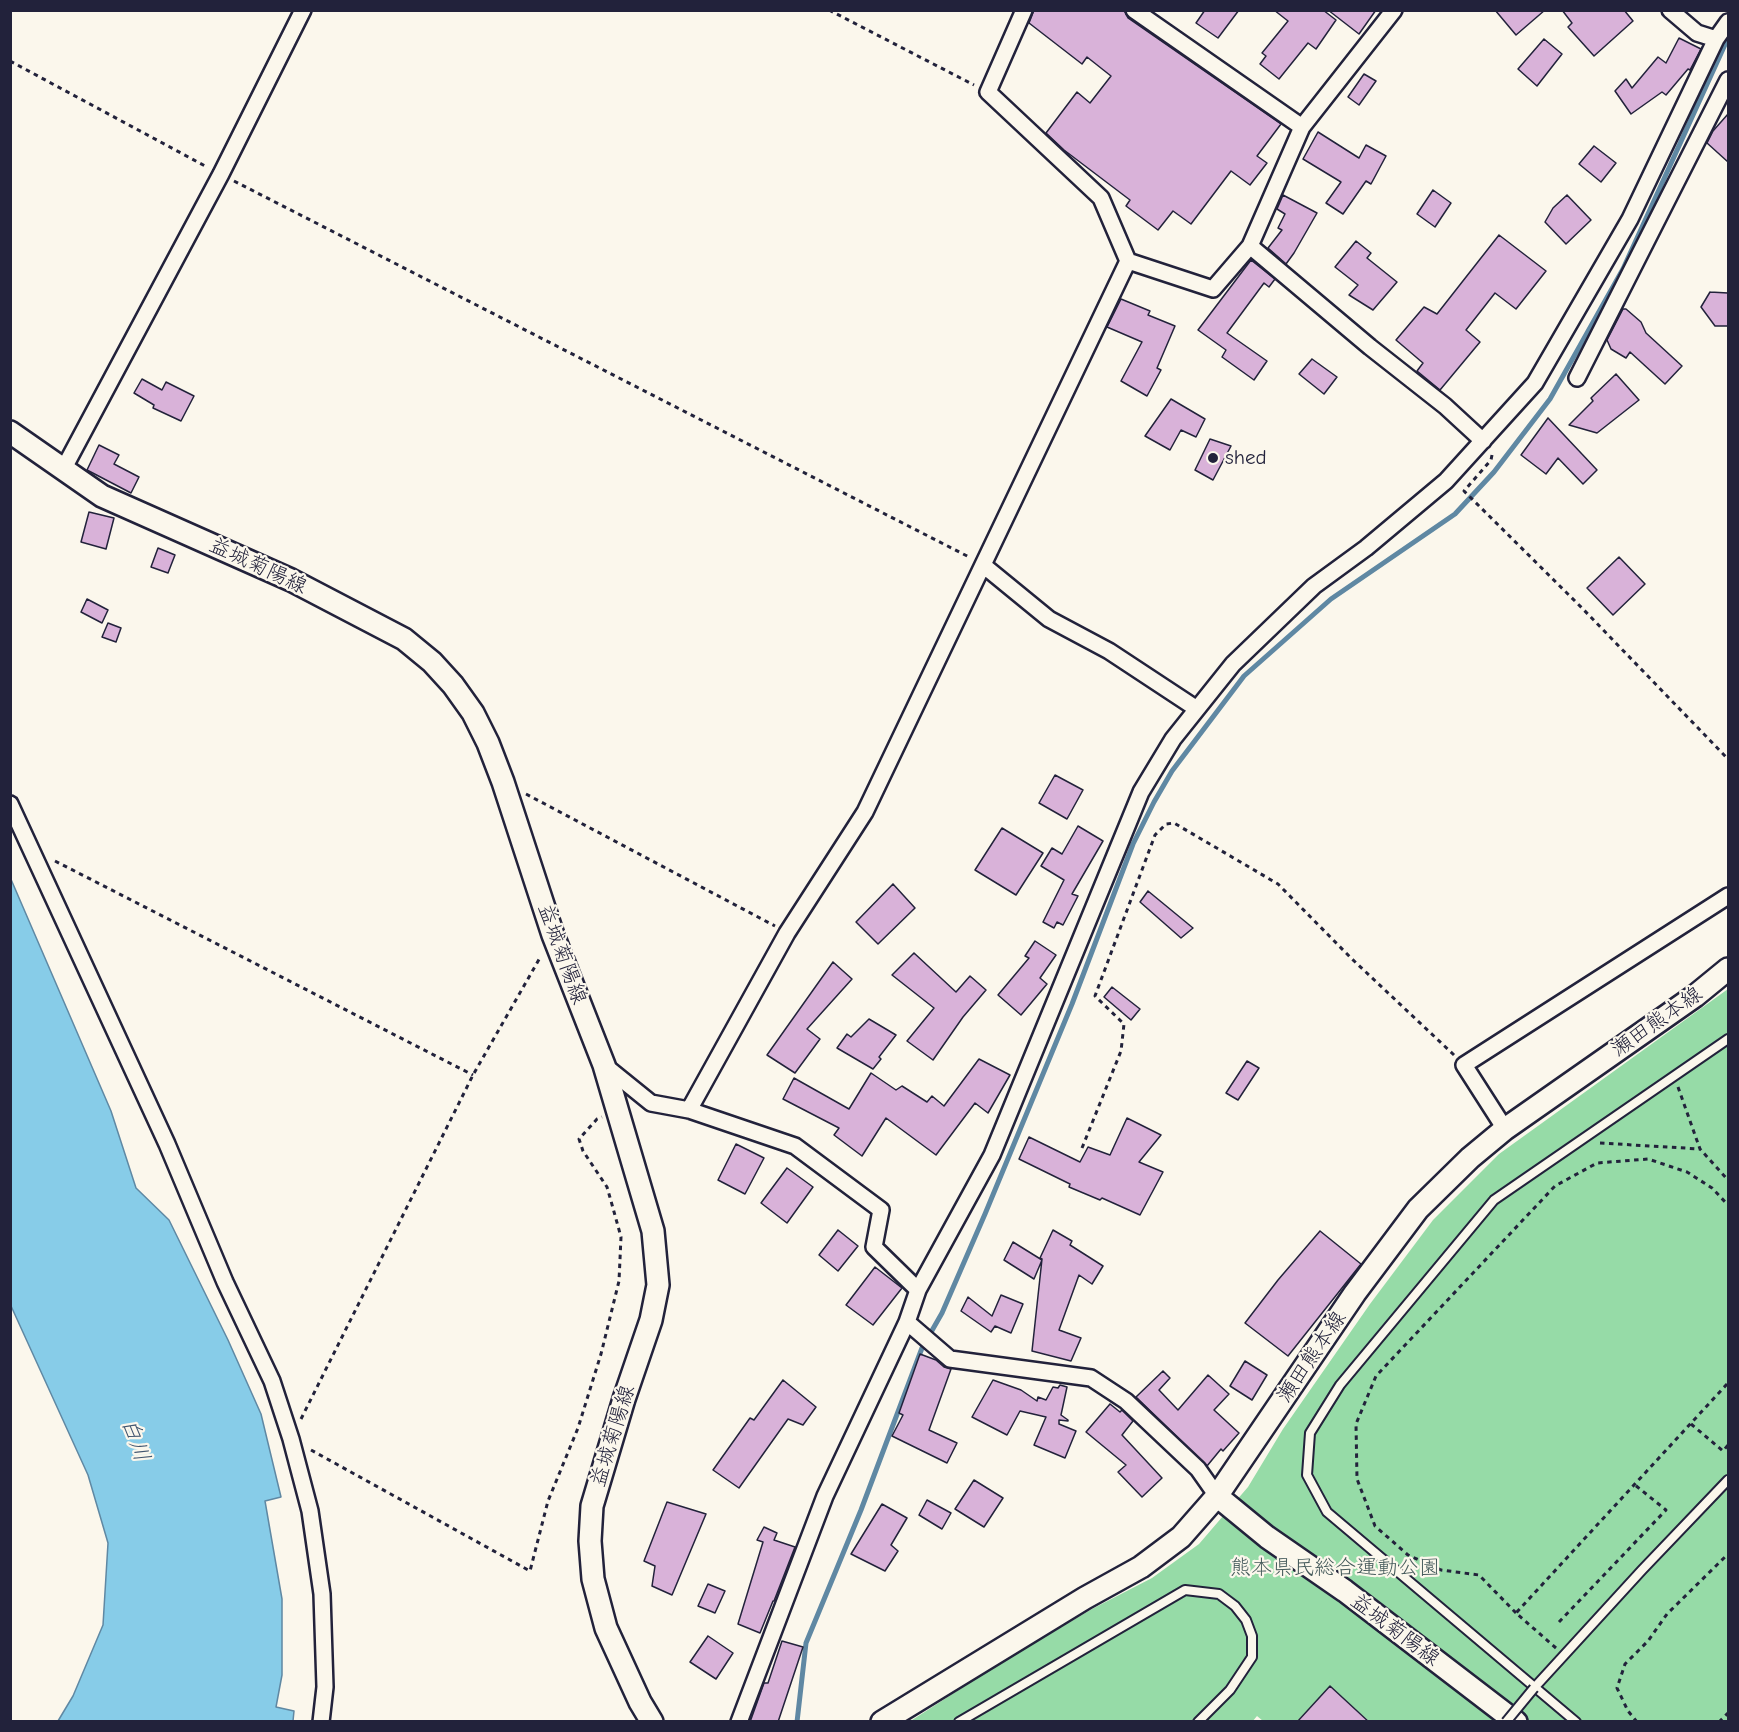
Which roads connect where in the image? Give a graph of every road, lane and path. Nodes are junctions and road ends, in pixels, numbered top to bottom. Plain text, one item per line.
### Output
1 (303, 10) edge
2 (829, 10) edge
3 (1024, 10) edge
4 (1134, 10) edge
5 (1394, 10) edge
6 (1670, 10) edge
7 (1728, 22) edge
8 (1716, 39) junction
9 (10, 61) edge
10 (1728, 80) edge
11 (988, 92) junction
12 (1302, 127) junction
13 (222, 174) junction
14 (1250, 246) junction
15 (1128, 261) junction
16 (1577, 378) dead end
17 (10, 432) edge
18 (1483, 441) junction
19 (64, 468) junction
20 (983, 565) junction
21 (1197, 709) junction
22 (1728, 759) edge
23 (503, 782) junction
24 (10, 804) edge
25 (30, 849) junction
26 (1728, 896) edge
27 (787, 933) junction
28 (553, 934) junction
29 (1728, 969) edge
30 (1728, 1039) edge
31 (604, 1065) junction
32 (1464, 1065) junction
33 (473, 1075) junction
34 (1675, 1077) junction
35 (617, 1110) junction
36 (689, 1110) junction
37 (1505, 1129) junction
38 (1580, 1142) junction
39 (1082, 1148) dead end
40 (1700, 1149) junction
41 (1728, 1180) edge
42 (1728, 1205) edge
43 (918, 1290) junction
44 (908, 1322) junction
45 (1728, 1383) edge
46 (1691, 1424) junction
47 (291, 1439) junction
48 (1728, 1445) edge
49 (1728, 1480) edge
50 (1635, 1485) junction
51 (1217, 1496) junction
52 (1728, 1554) edge
53 (1515, 1613) junction
54 (1559, 1622) dead end
55 (1564, 1656) junction
56 (1534, 1689) junction
57 (1728, 1713) edge
58 (321, 1722) edge
59 (652, 1722) edge
60 (739, 1722) edge
61 (882, 1722) edge
62 (960, 1722) edge
63 (1198, 1722) edge
64 (1506, 1722) edge
65 (1516, 1722) edge
66 (1576, 1722) edge
67 (1637, 1722) edge
68 (1719, 1722) edge

1 - 13 street
2 - 11 path
3 - 11 street
4 - 12 street
5 - 12 street
6 - 8 street
7 - 8 street
8 - 18 street
9 - 13 path
10 - 16 street
11 - 15 street
12 - 14 street
13 - 19 street
13 - 20 path
14 - 15 street
14 - 18 street
15 - 20 street
17 - 19 main road, 益城菊陽線
18 - 21 street
18 - 22 path
19 - 23 main road, 益城菊陽線
20 - 21 street
20 - 27 street
21 - 43 street
23 - 27 path
23 - 28 main road, 益城菊陽線
24 - 25 street
25 - 33 path
25 - 47 street
26 - 32 street
27 - 36 street
28 - 31 main road, 益城菊陽線
28 - 33 path
29 - 37 main road, 瀬田熊本線
30 - 34 lane
31 - 35 main road, 益城菊陽線
31 - 36 street
32 - 37 street
32 - 39 path
33 - 47 path
34 - 38 lane
34 - 40 path
35 - 47 path
35 - 59 main road, 益城菊陽線
36 - 43 street
37 - 51 main road, 瀬田熊本線
38 - 40 path
38 - 56 lane
40 - 41 path
42 - 53 path
43 - 44 street
44 - 51 street
44 - 60 street
45 - 46 path
46 - 48 path
46 - 50 path
47 - 58 street
49 - 55 lane
50 - 53 path
50 - 54 path
51 - 61 main road, 瀬田熊本線
51 - 65 main road, 益城菊陽線
52 - 67 path
53 - 55 path
55 - 56 lane
56 - 64 lane, bridge
56 - 66 lane
57 - 68 path
62 - 63 lane

